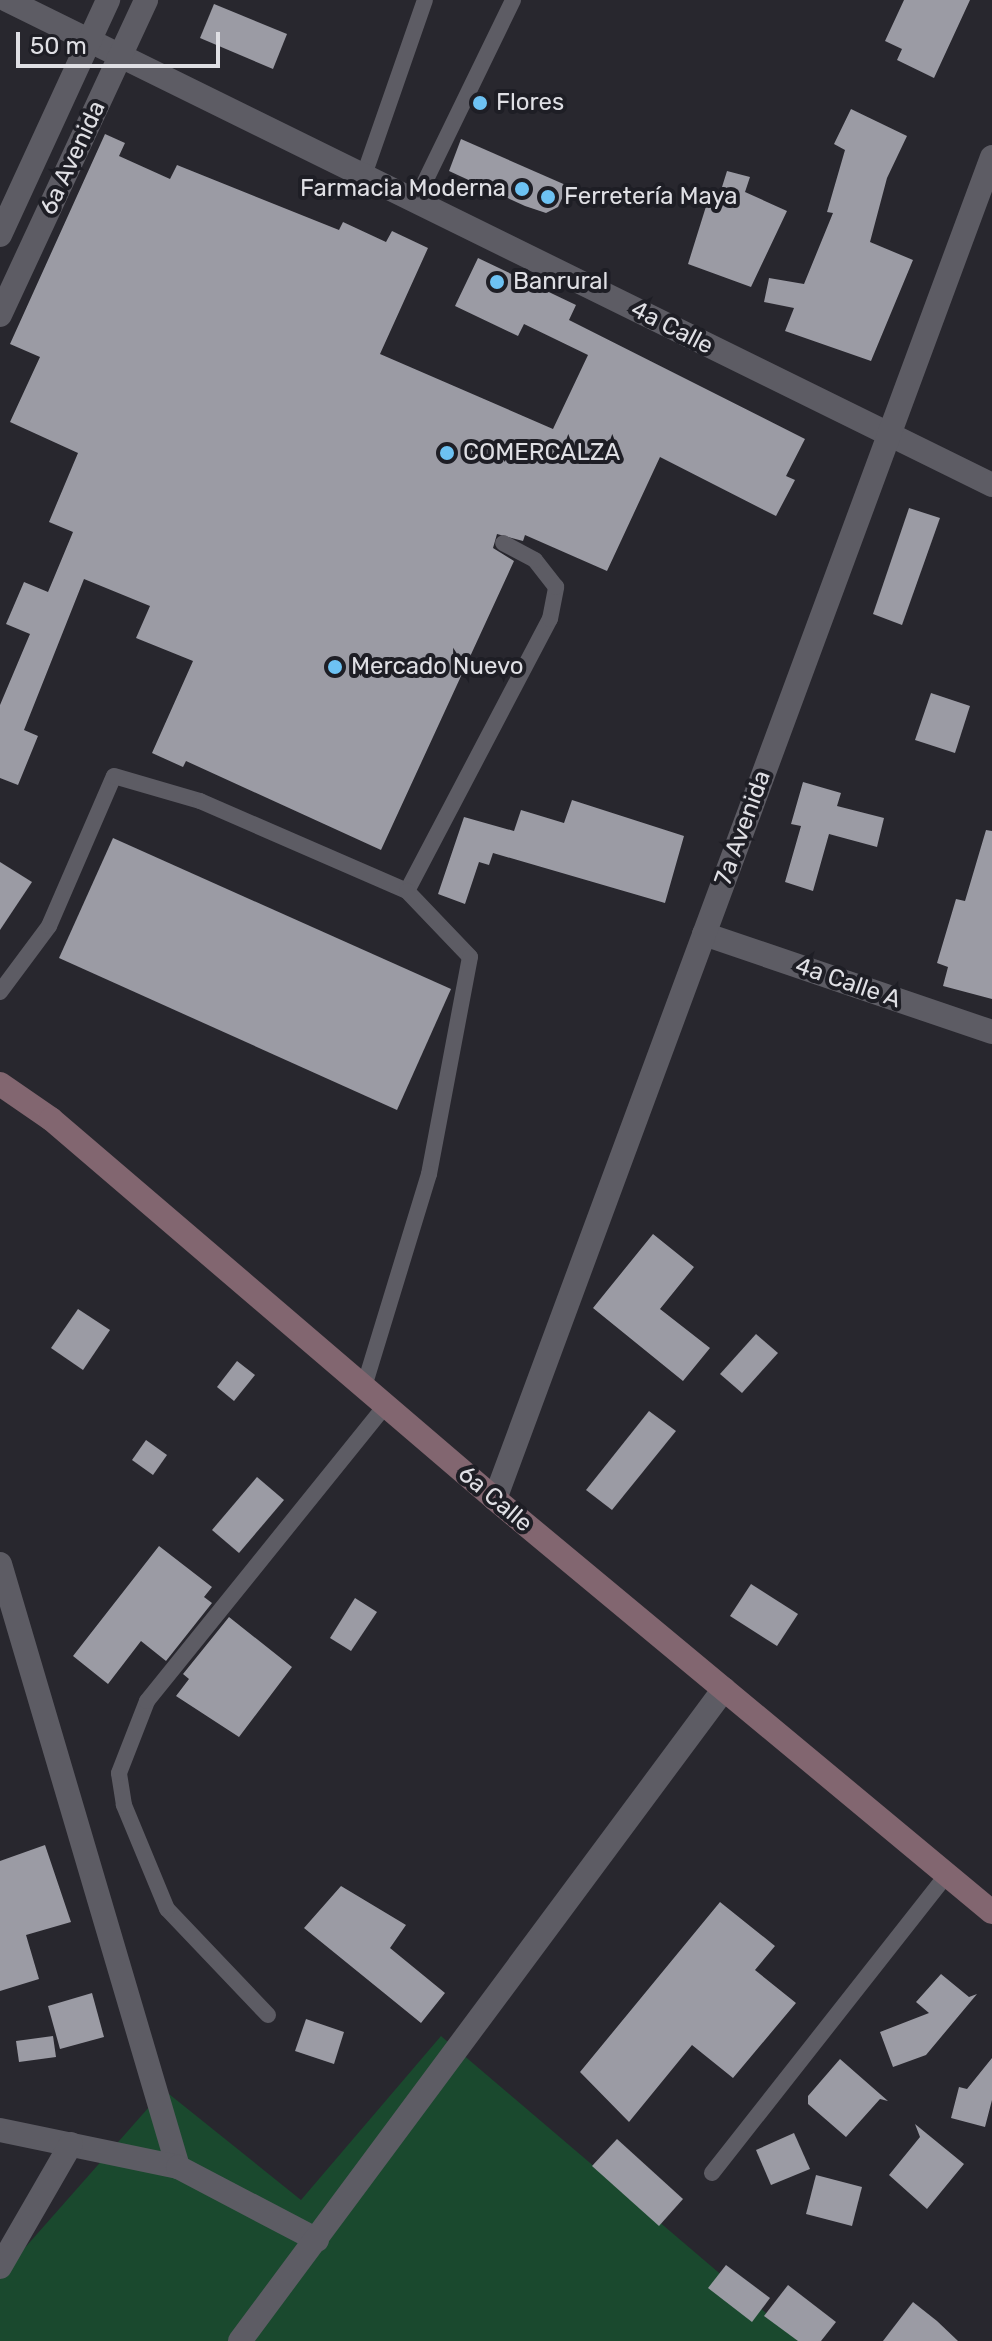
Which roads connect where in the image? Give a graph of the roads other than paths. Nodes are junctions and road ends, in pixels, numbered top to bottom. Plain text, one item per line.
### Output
1 (7, 0) edge
2 (108, 0) edge
3 (146, 0) edge
4 (425, 0) edge
5 (513, 0) edge
6 (90, 38) junction
7 (121, 53) junction
8 (992, 157) edge
9 (364, 175) junction
10 (416, 200) junction
11 (0, 235) edge
12 (0, 315) edge
13 (888, 437) junction
14 (992, 485) edge
15 (503, 543) dead end
16 (407, 891) junction
17 (704, 934) junction
18 (0, 992) edge
19 (992, 1032) edge
20 (0, 1084) edge
21 (364, 1386) junction
22 (386, 1405) junction
23 (495, 1499) junction
24 (0, 1564) edge
25 (724, 1689) junction
26 (947, 1874) junction
27 (992, 1912) edge
28 (268, 2015) dead end
29 (0, 2130) edge
30 (71, 2144) junction
31 (178, 2167) junction
32 (712, 2173) dead end
33 (317, 2240) junction
34 (0, 2267) edge
35 (240, 2341) edge

1 - 6 street, 4a Calle
2 - 6 street, 6a Avenida
3 - 7 street, 6a Avenida
4 - 9 lane
5 - 10 lane
6 - 7 street, 4a Calle
6 - 11 street, 6a Avenida
7 - 9 street, 4a Calle
7 - 12 street, 6a Avenida
8 - 13 street, 7a Avenida
9 - 10 street, 4a Calle
10 - 13 street, 4a Calle
13 - 14 street, 4a Calle
13 - 17 street, 7a Avenida
15 - 16 lane
16 - 18 lane
16 - 21 lane
17 - 19 street, 4a Calle A
17 - 23 street, 7a Avenida
20 - 21 main road, 6a Calle
21 - 22 main road, 6a Calle
22 - 23 main road, 6a Calle
22 - 28 lane
23 - 25 main road, 6a Calle
24 - 31 street
25 - 26 main road, 6a Calle
25 - 33 street
26 - 27 main road, 6a Calle
26 - 32 lane
29 - 30 street
30 - 31 street
30 - 34 street
31 - 33 street
33 - 35 street

